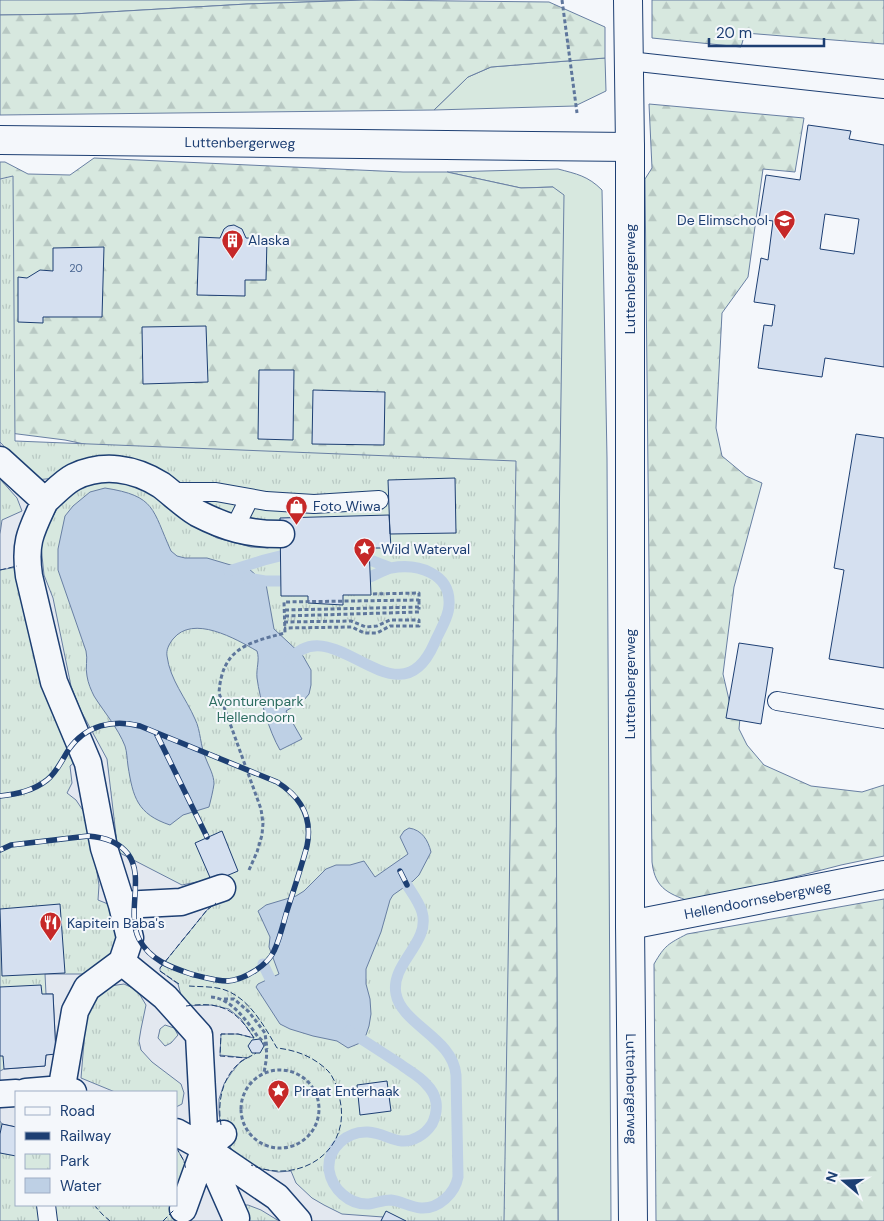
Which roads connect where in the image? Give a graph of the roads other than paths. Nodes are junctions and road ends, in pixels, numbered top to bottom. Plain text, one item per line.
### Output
1 (628, 0) edge
2 (629, 61) junction
3 (884, 89) edge
4 (0, 140) edge
5 (630, 147) junction
6 (0, 460) edge
7 (169, 492) junction
8 (249, 499) junction
9 (379, 500) dead end
10 (45, 501) junction
11 (234, 529) junction
12 (281, 534) dead end
13 (777, 701) dead end
14 (884, 719) edge
15 (884, 875) edge
16 (222, 888) road end
17 (122, 905) junction
18 (630, 925) junction
19 (122, 962) junction
20 (65, 1091) edge
21 (15, 1093) edge
22 (0, 1094) edge
23 (178, 1132) edge
24 (214, 1141) junction
25 (46, 1206) edge
26 (184, 1209) dead end
27 (236, 1218) dead end
28 (48, 1221) edge
29 (298, 1221) edge
30 (633, 1221) edge

1 - 2 street, Luttenbergerweg
2 - 3 lane
2 - 5 street, Luttenbergerweg
4 - 5 street, Luttenbergerweg
5 - 18 street, Luttenbergerweg
6 - 10 street
7 - 8 lane
7 - 10 street
7 - 11 street
8 - 9 lane
8 - 11 lane
10 - 17 street
11 - 12 street
13 - 14 lane
15 - 18 street, Hellendoornsebergweg
16 - 17 street
17 - 19 street
18 - 30 street, Luttenbergerweg
19 - 20 street
19 - 24 street
21 - 22 street
23 - 24 street
24 - 26 street
24 - 27 street
24 - 29 street
25 - 28 lane

